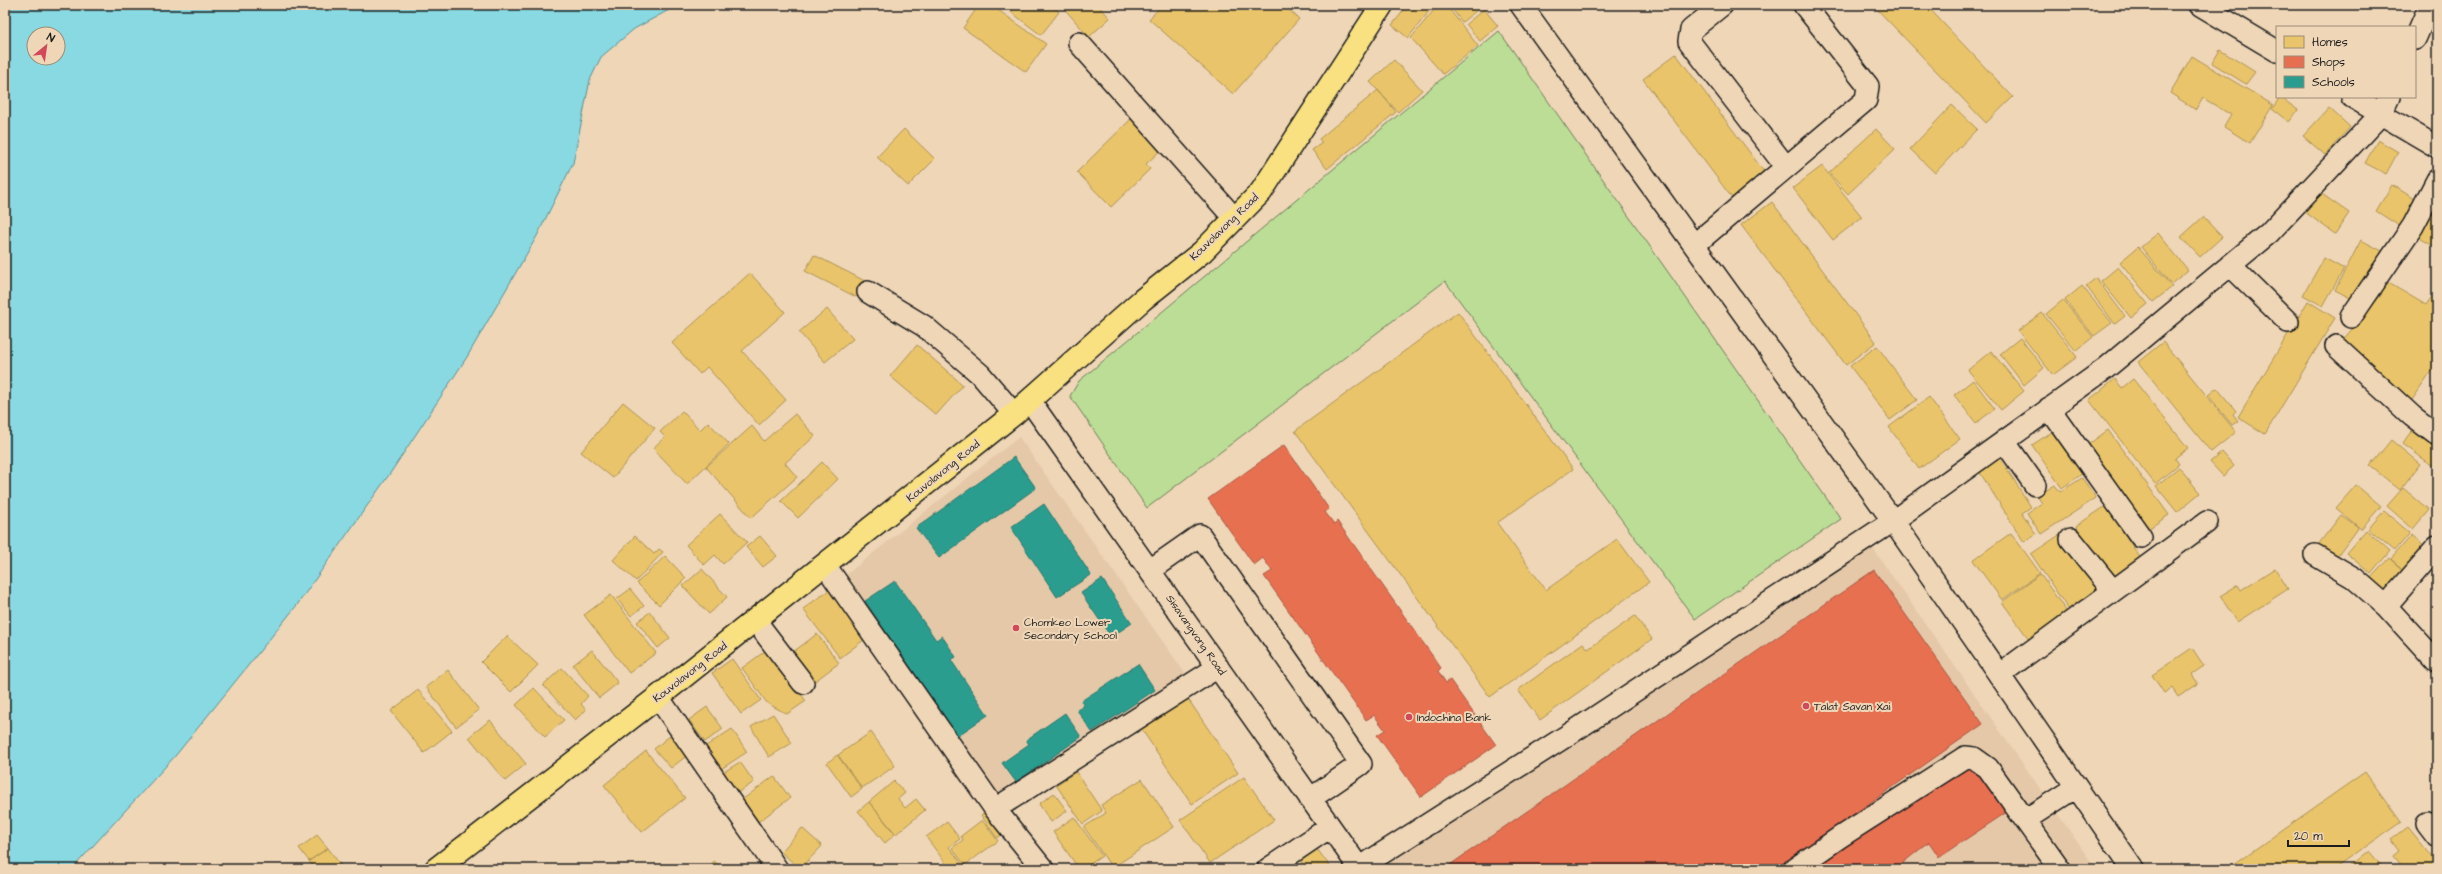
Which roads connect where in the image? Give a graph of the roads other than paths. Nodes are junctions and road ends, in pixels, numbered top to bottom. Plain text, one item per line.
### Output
1 (1382, 5) edge
2 (1521, 5) edge
3 (1722, 5) edge
4 (1804, 5) edge
5 (2200, 5) edge
6 (2430, 5) edge
7 (2416, 37) edge
8 (1079, 43) dead end
9 (2276, 50) edge
10 (2356, 98) edge
11 (2385, 106) edge
12 (2437, 147) edge
13 (1786, 168) junction
14 (2437, 180) edge
15 (1234, 218) junction
16 (1694, 245) junction
17 (2230, 265) junction
18 (868, 292) dead end
19 (2351, 317) dead end
20 (2288, 322) dead end
21 (2336, 346) dead end
22 (1022, 408) junction
23 (2049, 408) junction
24 (2437, 435) edge
25 (2004, 441) junction
26 (2034, 485) dead end
27 (1893, 521) junction
28 (2207, 522) dead end
29 (2141, 537) dead end
30 (2071, 539) dead end
31 (2437, 547) edge
32 (2315, 555) dead end
33 (825, 566) junction
34 (1150, 570) junction
35 (2113, 591) junction
36 (2386, 606) junction
37 (755, 620) junction
38 (2437, 662) edge
39 (1218, 667) junction
40 (1999, 675) junction
41 (804, 683) dead end
42 (658, 696) junction
43 (2076, 787) junction
44 (1310, 799) junction
45 (995, 809) junction
46 (2025, 820) junction
47 (1330, 827) junction
48 (1360, 868) edge
49 (436, 869) edge
50 (777, 869) edge
51 (1043, 869) edge
52 (1268, 869) edge
53 (1794, 869) edge
54 (2060, 869) edge
55 (2133, 869) edge

1 - 15 main road, Kouvolavong Road
2 - 16 street
3 - 13 street
4 - 13 street
5 - 9 street
6 - 7 street
8 - 15 street
10 - 11 street
11 - 12 street
11 - 17 street
13 - 16 street
14 - 19 street
15 - 22 main road, Kouvolavong Road
16 - 27 street
17 - 20 street
17 - 23 street
18 - 22 street, Sisavangvong Road
21 - 24 street
22 - 33 main road, Kouvolavong Road
22 - 34 street, Sisavangvong Road
23 - 25 street
23 - 29 street
25 - 26 street
25 - 27 street
27 - 40 street
27 - 48 street
28 - 35 street
30 - 35 street
31 - 36 street
32 - 36 street
33 - 37 main road, Kouvolavong Road
33 - 45 street
34 - 39 street, Sisavangvong Road
34 - 44 street
35 - 40 street
36 - 38 street
37 - 41 street
37 - 42 main road, Kouvolavong Road
39 - 44 street, Sisavangvong Road
39 - 45 street
40 - 43 street
42 - 49 main road, Kouvolavong Road
42 - 50 street
43 - 46 street
43 - 55 street
44 - 47 street, Sisavangvong Road
45 - 51 street
46 - 53 street
46 - 54 street
47 - 48 street, Sisavangvong Road
47 - 52 street

